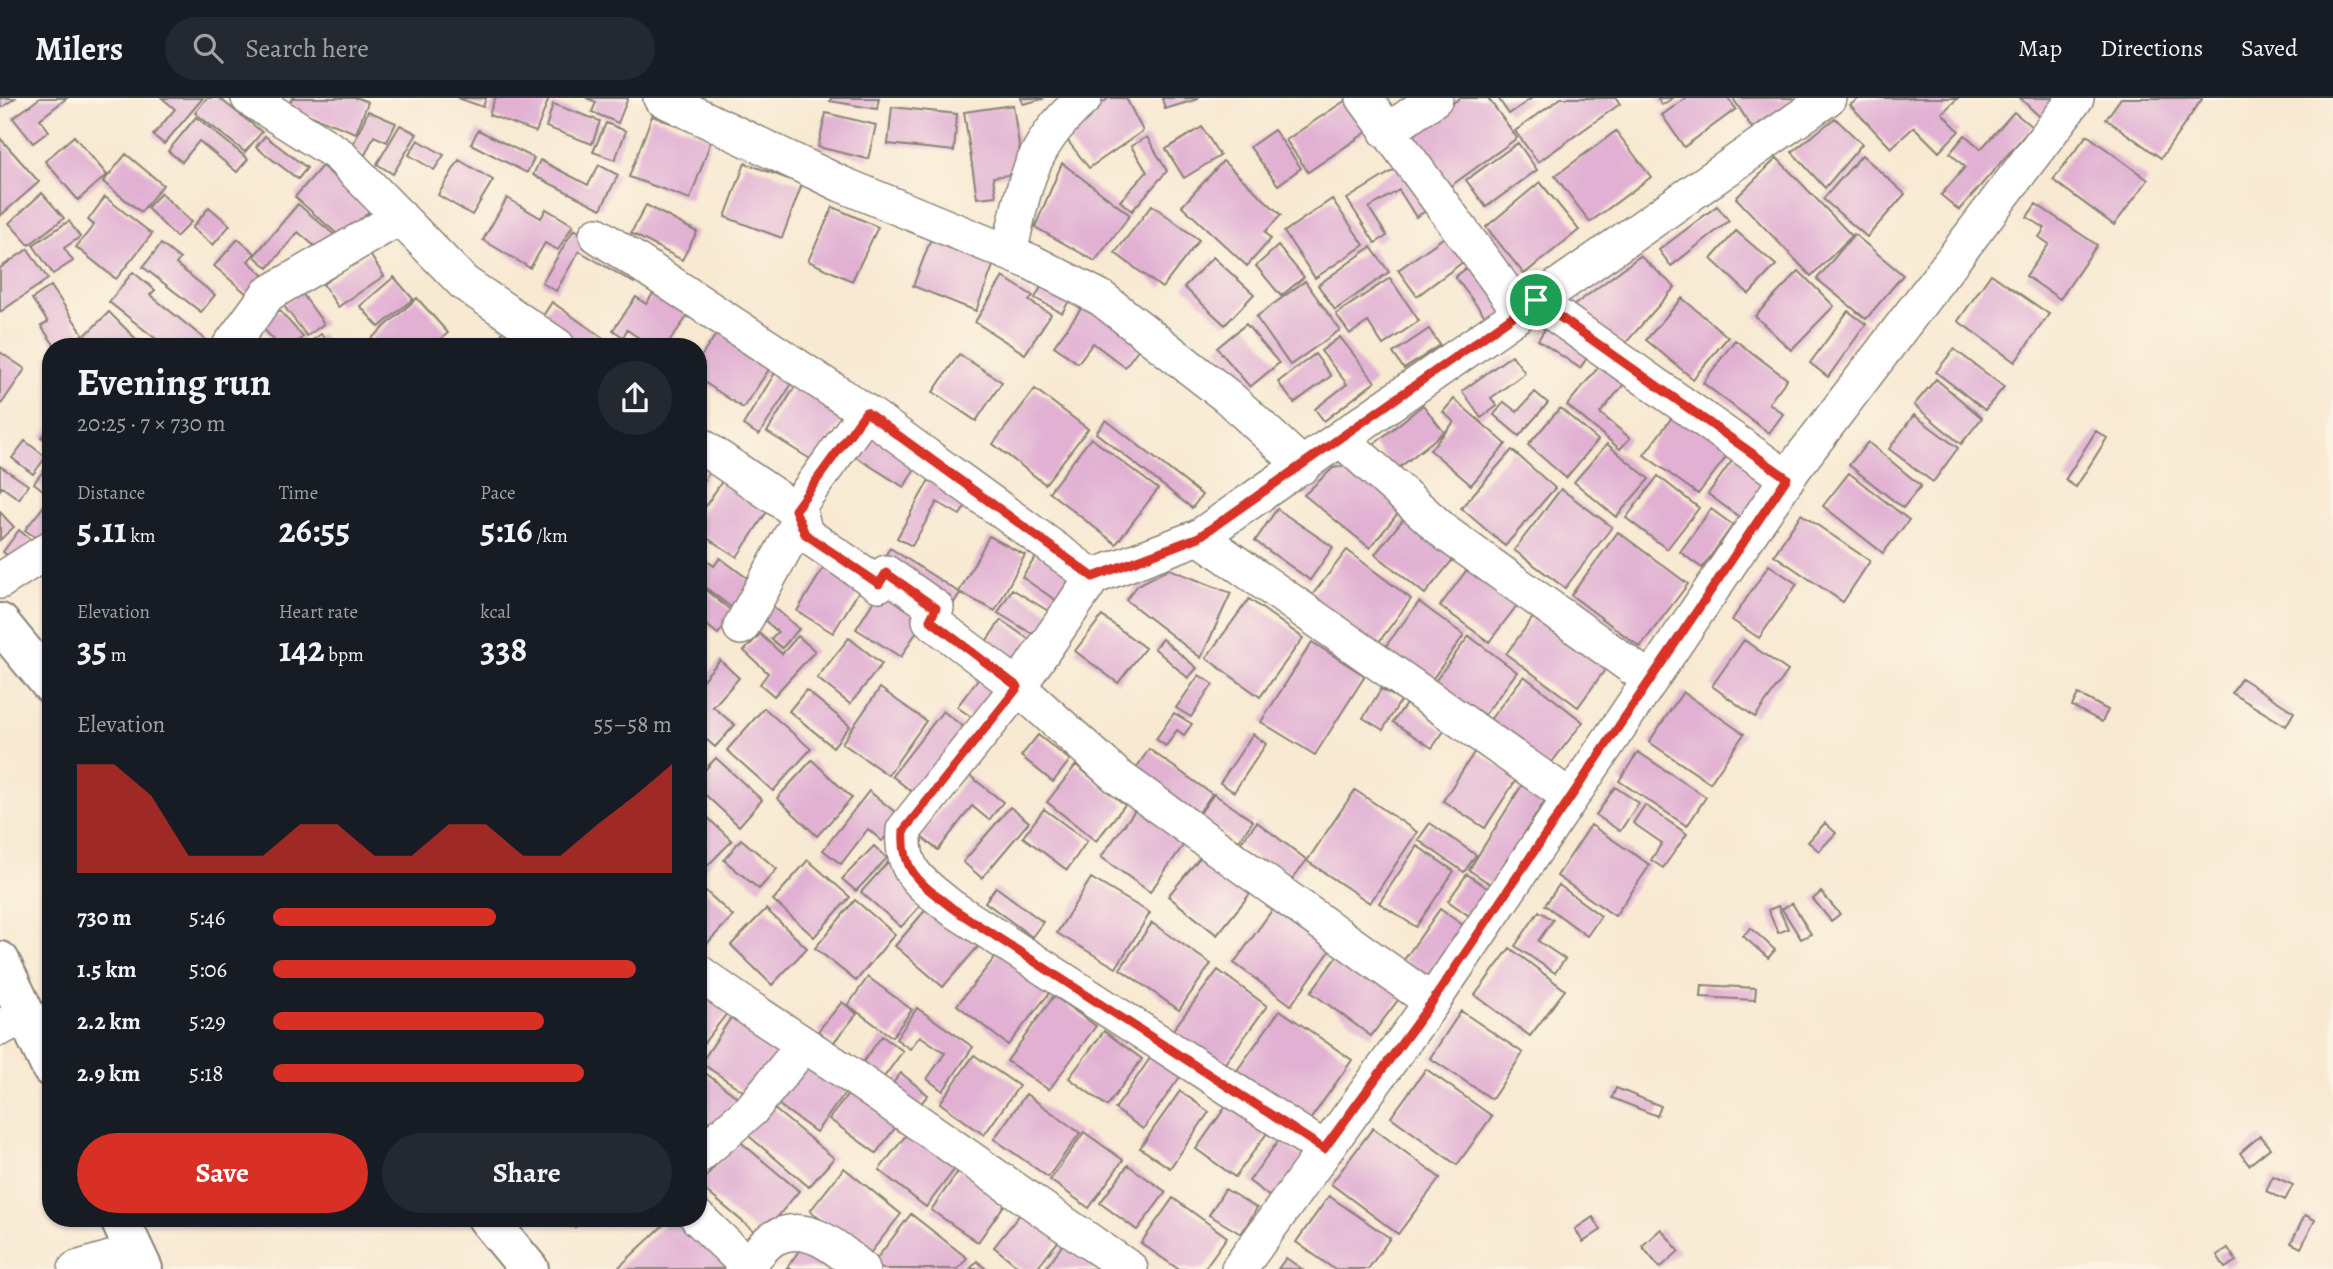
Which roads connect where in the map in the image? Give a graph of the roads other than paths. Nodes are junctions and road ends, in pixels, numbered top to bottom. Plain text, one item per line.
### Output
1 (249, 98) edge
2 (661, 98) edge
3 (1083, 98) edge
4 (1364, 98) edge
5 (1435, 98) edge
6 (1828, 98) edge
7 (2076, 98) edge
8 (1387, 132) junction
9 (400, 216) junction
10 (597, 235) dead end
11 (1009, 253) junction
12 (1528, 306) junction
13 (236, 338) edge
14 (544, 338) edge
15 (866, 412) junction
16 (1341, 439) junction
17 (707, 450) edge
18 (1303, 466) junction
19 (1787, 478) junction
20 (798, 514) junction
21 (1199, 537) junction
22 (42, 554) edge
23 (1093, 577) junction
24 (0, 581) edge
25 (0, 623) edge
26 (741, 627) dead end
27 (42, 674) edge
28 (1649, 679) junction
29 (1018, 687) junction
30 (1570, 797) junction
31 (0, 961) edge
32 (707, 979) edge
33 (1432, 1002) junction
34 (13, 1021) edge
35 (803, 1046) junction
36 (42, 1057) edge
37 (707, 1148) edge
38 (1324, 1149) junction
39 (123, 1227) edge
40 (494, 1227) edge
41 (707, 1227) edge
42 (139, 1261) edge
43 (745, 1267) edge
44 (76, 1269) edge
45 (529, 1269) edge
46 (862, 1269) edge
47 (1130, 1269) edge
48 (1239, 1269) edge

1 - 9 street
2 - 11 street
3 - 11 street
4 - 8 street
5 - 8 street
6 - 12 street
7 - 19 street
8 - 12 street
9 - 13 street
9 - 14 street
10 - 15 street
11 - 18 street
12 - 16 street
12 - 19 street
15 - 20 street
15 - 23 street
16 - 18 street
16 - 28 street
17 - 20 street
18 - 21 street
19 - 28 street
20 - 26 street
20 - 29 street
21 - 23 street
21 - 30 street
22 - 24 street
23 - 29 street
25 - 27 highway
28 - 30 street
29 - 33 street
29 - 38 street
30 - 33 street
31 - 34 highway
32 - 35 street
33 - 38 street
34 - 36 highway
35 - 37 street
35 - 47 street
38 - 48 street
39 - 42 highway
40 - 45 highway
41 - 43 street
42 - 44 street
43 - 46 street

